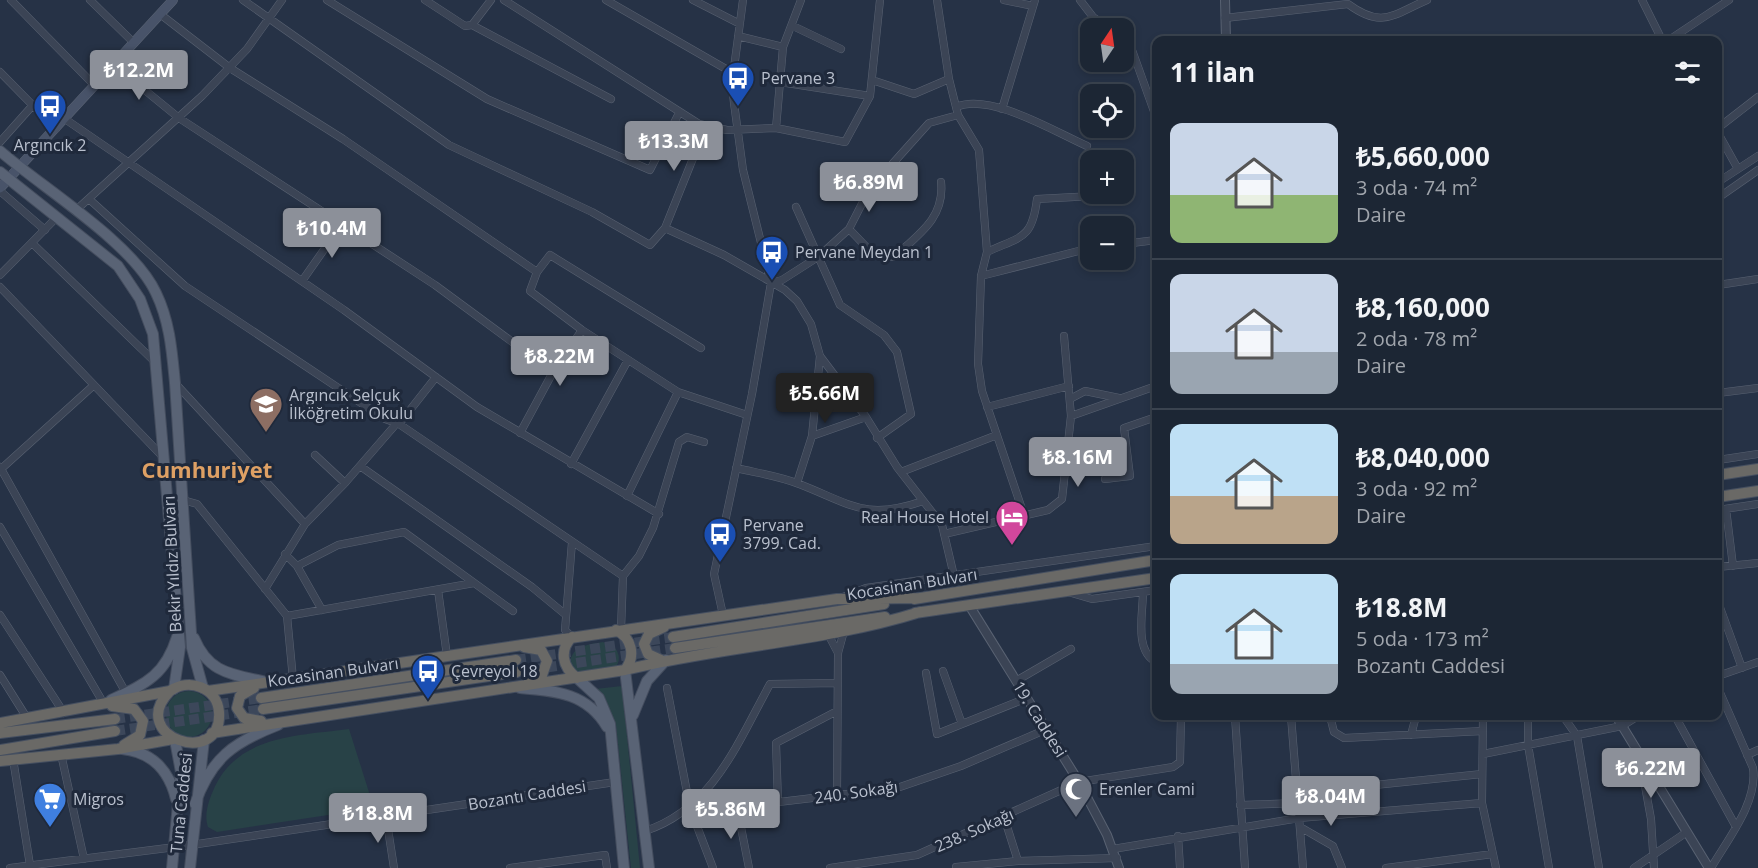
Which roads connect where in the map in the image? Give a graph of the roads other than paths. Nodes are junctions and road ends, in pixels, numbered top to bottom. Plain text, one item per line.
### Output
1 (11, 0) edge
2 (90, 0) edge
3 (173, 0) edge
4 (243, 0) edge
5 (282, 0) edge
6 (327, 0) edge
7 (425, 0) edge
8 (491, 0) edge
9 (504, 0) edge
10 (606, 0) edge
11 (693, 0) edge
12 (743, 0) edge
13 (801, 0) edge
14 (880, 0) edge
15 (937, 0) edge
16 (1004, 0) edge
17 (1080, 0) edge
18 (1225, 0) edge
19 (1427, 0) edge
20 (1642, 0) edge
21 (1729, 0) edge
22 (1348, 2) edge
23 (1034, 3) edge
24 (160, 14) junction
25 (1094, 18) edge
26 (1225, 18) junction
27 (268, 19) junction
28 (740, 24) junction
29 (472, 25) junction
30 (793, 27) junction
31 (738, 36) junction
32 (1226, 36) edge
33 (1660, 36) edge
34 (1675, 36) edge
35 (134, 44) junction
36 (783, 47) junction
37 (841, 49) dead end
38 (1134, 56) edge
39 (114, 65) junction
40 (230, 68) junction
41 (0, 72) edge
42 (733, 73) junction
43 (949, 79) junction
44 (872, 80) junction
45 (780, 82) junction
46 (95, 86) junction
47 (870, 96) junction
48 (1758, 97) edge
49 (611, 99) dead end
50 (33, 105) junction
51 (1152, 106) edge
52 (1002, 109) junction
53 (957, 111) junction
54 (679, 113) junction
55 (179, 118) junction
56 (65, 119) junction
57 (1722, 125) edge
58 (706, 126) junction
59 (776, 128) junction
60 (56, 129) junction
61 (737, 130) junction
62 (1722, 140) edge
63 (0, 142) edge
64 (1087, 146) dead end
65 (0, 151) edge
66 (1758, 156) edge
67 (127, 164) junction
68 (20, 168) junction
69 (1738, 169) junction
70 (1758, 170) edge
71 (0, 172) edge
72 (9, 179) junction
73 (1722, 179) edge
74 (940, 182) dead end
75 (0, 189) edge
76 (1722, 195) edge
77 (1080, 197) edge
78 (89, 199) junction
79 (796, 207) dead end
80 (75, 212) junction
81 (57, 217) junction
82 (342, 224) junction
83 (665, 228) junction
84 (849, 229) junction
85 (45, 230) junction
86 (1152, 240) edge
87 (32, 243) junction
88 (1134, 243) edge
89 (1080, 251) edge
90 (987, 252) junction
91 (818, 257) junction
92 (1, 271) edge
93 (537, 272) junction
94 (981, 276) junction
95 (1758, 279) edge
96 (302, 281) junction
97 (771, 283) junction
98 (1722, 284) edge
99 (0, 287) edge
100 (582, 330) junction
101 (1064, 336) dead end
102 (700, 348) dead end
103 (820, 356) junction
104 (628, 360) junction
105 (156, 362) junction
106 (553, 372) junction
107 (436, 377) junction
108 (176, 383) junction
109 (94, 385) junction
110 (1069, 386) junction
111 (1152, 387) edge
112 (1758, 388) edge
113 (1722, 392) edge
114 (678, 393) junction
115 (1119, 398) junction
116 (1070, 399) junction
117 (987, 407) junction
118 (747, 415) junction
119 (866, 417) junction
120 (1071, 417) junction
121 (1152, 418) edge
122 (398, 424) junction
123 (520, 433) junction
124 (997, 435) junction
125 (812, 436) junction
126 (877, 438) junction
127 (704, 442) dead end
128 (1758, 454) edge
129 (315, 455) dead end
130 (163, 457) junction
131 (1722, 459) edge
132 (571, 464) junction
133 (360, 466) junction
134 (1, 468) edge
135 (736, 468) junction
136 (1758, 469) edge
137 (901, 472) junction
138 (1722, 474) edge
139 (1105, 479) dead end
140 (345, 483) junction
141 (797, 483) junction
142 (1758, 491) edge
143 (627, 496) junction
144 (1722, 496) edge
145 (183, 500) junction
146 (923, 501) junction
147 (1758, 504) edge
148 (1722, 509) edge
149 (659, 514) junction
150 (1024, 515) junction
151 (305, 524) junction
152 (0, 527) edge
153 (944, 534) junction
154 (572, 542) junction
155 (1152, 547) edge
156 (285, 554) junction
157 (1152, 561) edge
158 (1758, 563) edge
159 (297, 566) junction
160 (1733, 566) junction
161 (1722, 567) edge
162 (623, 576) junction
163 (954, 576) junction
164 (1152, 579) edge
165 (474, 583) junction
166 (265, 589) junction
167 (438, 590) junction
168 (1152, 591) edge
169 (1065, 592) junction
170 (1143, 592) junction
171 (920, 598) junction
172 (837, 599) junction
173 (969, 605) junction
174 (322, 610) junction
175 (513, 611) dead end
176 (920, 612) junction
177 (1722, 613) edge
178 (0, 615) edge
179 (567, 615) junction
180 (723, 615) junction
181 (286, 616) junction
182 (675, 622) junction
183 (619, 630) junction
184 (178, 631) junction
185 (191, 631) junction
186 (844, 631) junction
187 (828, 634) junction
188 (572, 637) junction
189 (507, 647) junction
190 (1071, 649) dead end
191 (838, 653) junction
192 (447, 656) junction
193 (516, 660) tunnel mouth
194 (666, 660) junction
195 (1152, 660) edge
196 (1758, 662) edge
197 (1742, 668) junction
198 (625, 670) junction
199 (944, 671) dead end
200 (517, 672) tunnel mouth
201 (926, 672) dead end
202 (0, 675) edge
203 (1722, 675) edge
204 (577, 678) junction
205 (293, 679) junction
206 (1016, 681) junction
207 (269, 683) junction
208 (837, 684) junction
209 (512, 687) junction
210 (667, 688) dead end
211 (172, 690) junction
212 (206, 690) junction
213 (126, 693) junction
214 (1722, 697) edge
215 (1027, 698) junction
216 (104, 704) junction
217 (837, 711) junction
218 (64, 712) junction
219 (27, 718) junction
220 (114, 719) tunnel mouth
221 (1181, 720) edge
222 (1235, 720) edge
223 (1291, 720) edge
224 (1331, 720) edge
225 (1415, 720) edge
226 (1483, 720) edge
227 (1527, 720) edge
228 (1566, 720) edge
229 (1618, 720) edge
230 (1632, 720) edge
231 (1677, 720) edge
232 (288, 721) junction
233 (632, 721) junction
234 (0, 722) edge
235 (962, 724) junction
236 (1622, 726) junction
237 (1047, 729) junction
238 (115, 731) tunnel mouth
239 (1483, 731) junction
240 (0, 734) edge
241 (1411, 735) junction
242 (611, 736) junction
243 (1577, 736) junction
244 (208, 737) junction
245 (174, 740) junction
246 (1528, 745) junction
247 (118, 749) junction
248 (0, 750) edge
249 (1758, 750) edge
250 (60, 754) junction
251 (1482, 754) junction
252 (1640, 755) junction
253 (1747, 755) junction
254 (13, 759) junction
255 (0, 761) edge
256 (1482, 774) junction
257 (615, 782) junction
258 (1079, 782) junction
259 (1297, 793) junction
260 (837, 795) junction
261 (1755, 797) edge
262 (778, 802) junction
263 (1298, 803) junction
264 (1482, 803) junction
265 (177, 804) junction
266 (195, 804) junction
267 (1240, 805) junction
268 (737, 807) junction
269 (690, 808) junction
270 (386, 816) junction
271 (1004, 817) junction
272 (1299, 818) junction
273 (1735, 825) junction
274 (1300, 827) junction
275 (1241, 828) junction
276 (645, 831) junction
277 (1687, 832) junction
278 (1178, 836) junction
279 (191, 845) junction
280 (173, 848) junction
281 (1113, 849) junction
282 (1493, 854) junction
283 (1653, 857) junction
284 (1118, 858) junction
285 (84, 859) junction
286 (1018, 861) junction
287 (30, 865) junction
288 (56, 865) edge
289 (956, 867) edge
290 (1419, 867) edge
291 (10, 868) edge
292 (171, 868) edge
293 (190, 868) edge
294 (394, 868) edge
295 (510, 868) edge
296 (607, 868) edge
297 (624, 868) edge
298 (649, 868) edge
299 (713, 868) edge
300 (749, 868) edge
301 (830, 868) edge
302 (836, 868) edge
303 (1119, 868) edge
304 (1180, 868) edge
305 (1245, 868) edge
306 (1303, 868) edge
307 (1342, 868) edge
308 (1386, 868) edge
309 (1496, 868) edge
310 (1549, 868) edge
311 (1599, 868) edge
312 (1634, 868) edge
313 (1654, 868) edge
314 (1710, 868) edge

1 - 46 street
2 - 35 street
3 - 24 main road
4 - 27 street
5 - 27 street
6 - 54 street
7 - 29 street
8 - 29 street
9 - 54 street
10 - 42 street
11 - 28 street
12 - 28 street
13 - 30 street
14 - 44 street
15 - 43 street
16 - 23 street
17 - 25 street
18 - 26 street
19 - 22 street
20 - 33 street
21 - 34 street
22 - 26 street
23 - 52 street
24 - 35 main road
24 - 40 street
26 - 32 street
27 - 40 street
27 - 83 street
28 - 31 street
29 - 49 street
30 - 36 street
30 - 37 street
31 - 36 street
31 - 42 street
35 - 39 main road
36 - 45 street
38 - 51 street
39 - 46 main road
39 - 55 street
40 - 55 street
40 - 93 street
41 - 50 street
42 - 61 street
43 - 44 street
43 - 53 street
44 - 47 street
45 - 47 street
45 - 59 street
46 - 56 main road
47 - 59 street
48 - 57 street
50 - 60 street
50 - 63 street
52 - 53 street
52 - 64 street
53 - 84 street
53 - 90 street
54 - 58 street
55 - 67 street
55 - 82 street
56 - 60 main road
56 - 67 street
58 - 61 street
58 - 83 street
59 - 61 street
60 - 68 main road
61 - 97 street
62 - 69 street
65 - 68 main road, Bekir Yıldız Bulvarı
66 - 69 street
67 - 78 street
67 - 96 street
68 - 72 main road
68 - 80 main road, Bekir Yıldız Bulvarı
69 - 73 street
70 - 76 street
71 - 72 main road, Bekir Yıldız Bulvarı
72 - 75 main road
72 - 81 main road, Bekir Yıldız Bulvarı
74 - 84 street
75 - 85 street
77 - 90 street
78 - 80 street
78 - 122 street
79 - 91 street
80 - 108 main road, Bekir Yıldız Bulvarı
81 - 85 street
81 - 105 main road, Bekir Yıldız Bulvarı
82 - 96 street
82 - 106 street
83 - 97 street
84 - 91 street
85 - 87 street
86 - 88 street
87 - 92 street
87 - 105 street
89 - 94 street
90 - 94 street
91 - 97 street
91 - 126 street
93 - 100 street
93 - 102 street
94 - 117 street
95 - 98 street
96 - 107 street
97 - 103 street
97 - 118 street
99 - 109 street
100 - 104 street
100 - 106 street
101 - 110 street
103 - 119 street
103 - 125 street
104 - 114 street
104 - 132 street
105 - 130 main road, Bekir Yıldız Bulvarı
106 - 123 street
107 - 122 street
107 - 123 street
108 - 145 main road, Bekir Yıldız Bulvarı
108 - 151 street
109 - 130 street
109 - 134 street
110 - 116 street
110 - 117 street
111 - 115 street
112 - 113 street
114 - 118 street
114 - 143 street
115 - 116 street
115 - 120 street
116 - 120 street
117 - 124 street
118 - 135 street
119 - 125 street
119 - 126 street
120 - 150 street
121 - 139 street
122 - 133 street
122 - 154 street
123 - 132 street
124 - 137 street
124 - 150 street
125 - 141 street
126 - 137 street
127 - 149 street
128 - 131 street
129 - 140 street
130 - 184 main road, Bekir Yıldız Bulvarı
132 - 143 street
133 - 140 street
133 - 179 street
134 - 213 street
135 - 141 street
135 - 180 street
136 - 138 highway
137 - 146 street
140 - 151 street
141 - 146 street
142 - 144 highway
143 - 149 street
145 - 166 street
145 - 185 main road, Bekir Yıldız Bulvarı
146 - 153 street
147 - 148 street
148 - 160 street
149 - 162 street
150 - 153 street
151 - 156 street
152 - 216 street
153 - 163 street
154 - 162 street
154 - 179 street
155 - 163 street
156 - 159 street
156 - 166 street
157 - 171 highway, Kocasinan Bulvarı
158 - 160 street
159 - 165 street
159 - 174 street
160 - 161 street
162 - 183 street
163 - 172 street
164 - 169 highway, Kocasinan Bulvarı
165 - 167 street
165 - 175 street
166 - 181 street
167 - 174 street
167 - 192 street
168 - 170 street
169 - 170 street
169 - 173 highway, Kocasinan Bulvarı
170 - 195 street
171 - 172 highway
171 - 176 highway, Kocasinan Bulvarı
172 - 180 highway
173 - 176 highway, Kocasinan Bulvarı
173 - 206 street, 19. Caddesi
174 - 181 street
176 - 186 highway
177 - 197 street
178 - 218 street
179 - 188 street
180 - 182 highway
181 - 205 street
182 - 183 highway
182 - 194 highway
183 - 188 highway
183 - 198 highway
184 - 211 main road, Bekir Yıldız Bulvarı
184 - 213 main road
185 - 207 main road
185 - 212 main road, Bekir Yıldız Bulvarı
186 - 187 highway
186 - 191 street
187 - 191 street
187 - 194 highway
188 - 189 highway
188 - 204 highway
189 - 192 highway
189 - 209 highway
190 - 206 street
191 - 208 street
192 - 205 highway
193 - 200 highway, Kocasinan Bulvarı
194 - 198 highway
194 - 233 main road
196 - 197 street
197 - 203 street
198 - 204 highway
198 - 233 main road
199 - 235 street
201 - 235 street
202 - 219 street
204 - 209 highway
204 - 242 main road
205 - 207 highway
206 - 215 street, 19. Caddesi
207 - 212 highway
207 - 232 highway
208 - 217 street
208 - 269 street
209 - 232 highway
209 - 242 main road
210 - 269 street
211 - 212 highway
211 - 216 highway
211 - 245 highway
212 - 244 highway
213 - 216 main road
214 - 253 street
215 - 235 street
215 - 237 street, 19. Caddesi
216 - 218 highway
216 - 247 highway
217 - 260 street
217 - 262 street
218 - 219 highway
219 - 234 highway
220 - 240 highway
221 - 258 street, 238. Sokağı
222 - 267 street
223 - 259 street
224 - 241 street
225 - 241 street
226 - 239 street
227 - 246 street
228 - 243 street
229 - 236 street
230 - 236 street
231 - 273 street
232 - 244 highway
232 - 266 main road
233 - 276 main road
236 - 243 street
236 - 252 street
237 - 258 street, 19. Caddesi
237 - 260 street, 240. Sokağı
238 - 248 highway
239 - 241 street
239 - 251 street
242 - 257 main road
243 - 246 street
243 - 311 street
244 - 245 highway
244 - 266 main road, Tuna Caddesi
245 - 247 highway
245 - 265 main road, Tuna Caddesi
246 - 251 street
246 - 310 street
247 - 250 highway
247 - 265 main road
249 - 253 street
250 - 254 highway
250 - 285 street
251 - 256 street
252 - 277 street
252 - 283 street
253 - 261 street
254 - 255 highway
254 - 287 street
256 - 259 street
256 - 264 street
257 - 270 street, Bozantı Caddesi
257 - 297 main road
258 - 271 street, 238. Sokağı
258 - 281 street, 19. Caddesi
259 - 263 street
260 - 262 street, 240. Sokağı
261 - 273 street
262 - 268 street, 240. Sokağı
263 - 267 street
263 - 272 street
264 - 272 street
264 - 282 street
265 - 280 main road, Tuna Caddesi
266 - 279 main road, Tuna Caddesi
267 - 275 street
268 - 269 street, 240. Sokağı
268 - 300 street
269 - 276 street
269 - 299 street
270 - 279 street, Bozantı Caddesi
270 - 294 street
271 - 286 street
271 - 302 street, 238. Sokağı
272 - 274 street
272 - 275 street
273 - 314 street
274 - 306 street
274 - 307 street
275 - 278 street
275 - 305 street
276 - 298 main road
277 - 283 street
277 - 314 street
278 - 281 street
278 - 304 street
279 - 280 street, Bozantı Caddesi
279 - 293 main road, Tuna Caddesi
280 - 285 street, Bozantı Caddesi
280 - 292 main road, Tuna Caddesi
281 - 284 street, 19. Caddesi
282 - 290 street
282 - 309 street
283 - 312 street
283 - 313 street
284 - 286 street
284 - 303 street, 19. Caddesi
285 - 288 street, Bozantı Caddesi
286 - 289 street
287 - 288 street, Bozantı Caddesi
287 - 291 street, Bozantı Caddesi
290 - 308 street
295 - 296 street
301 - 302 street, 238. Sokağı

